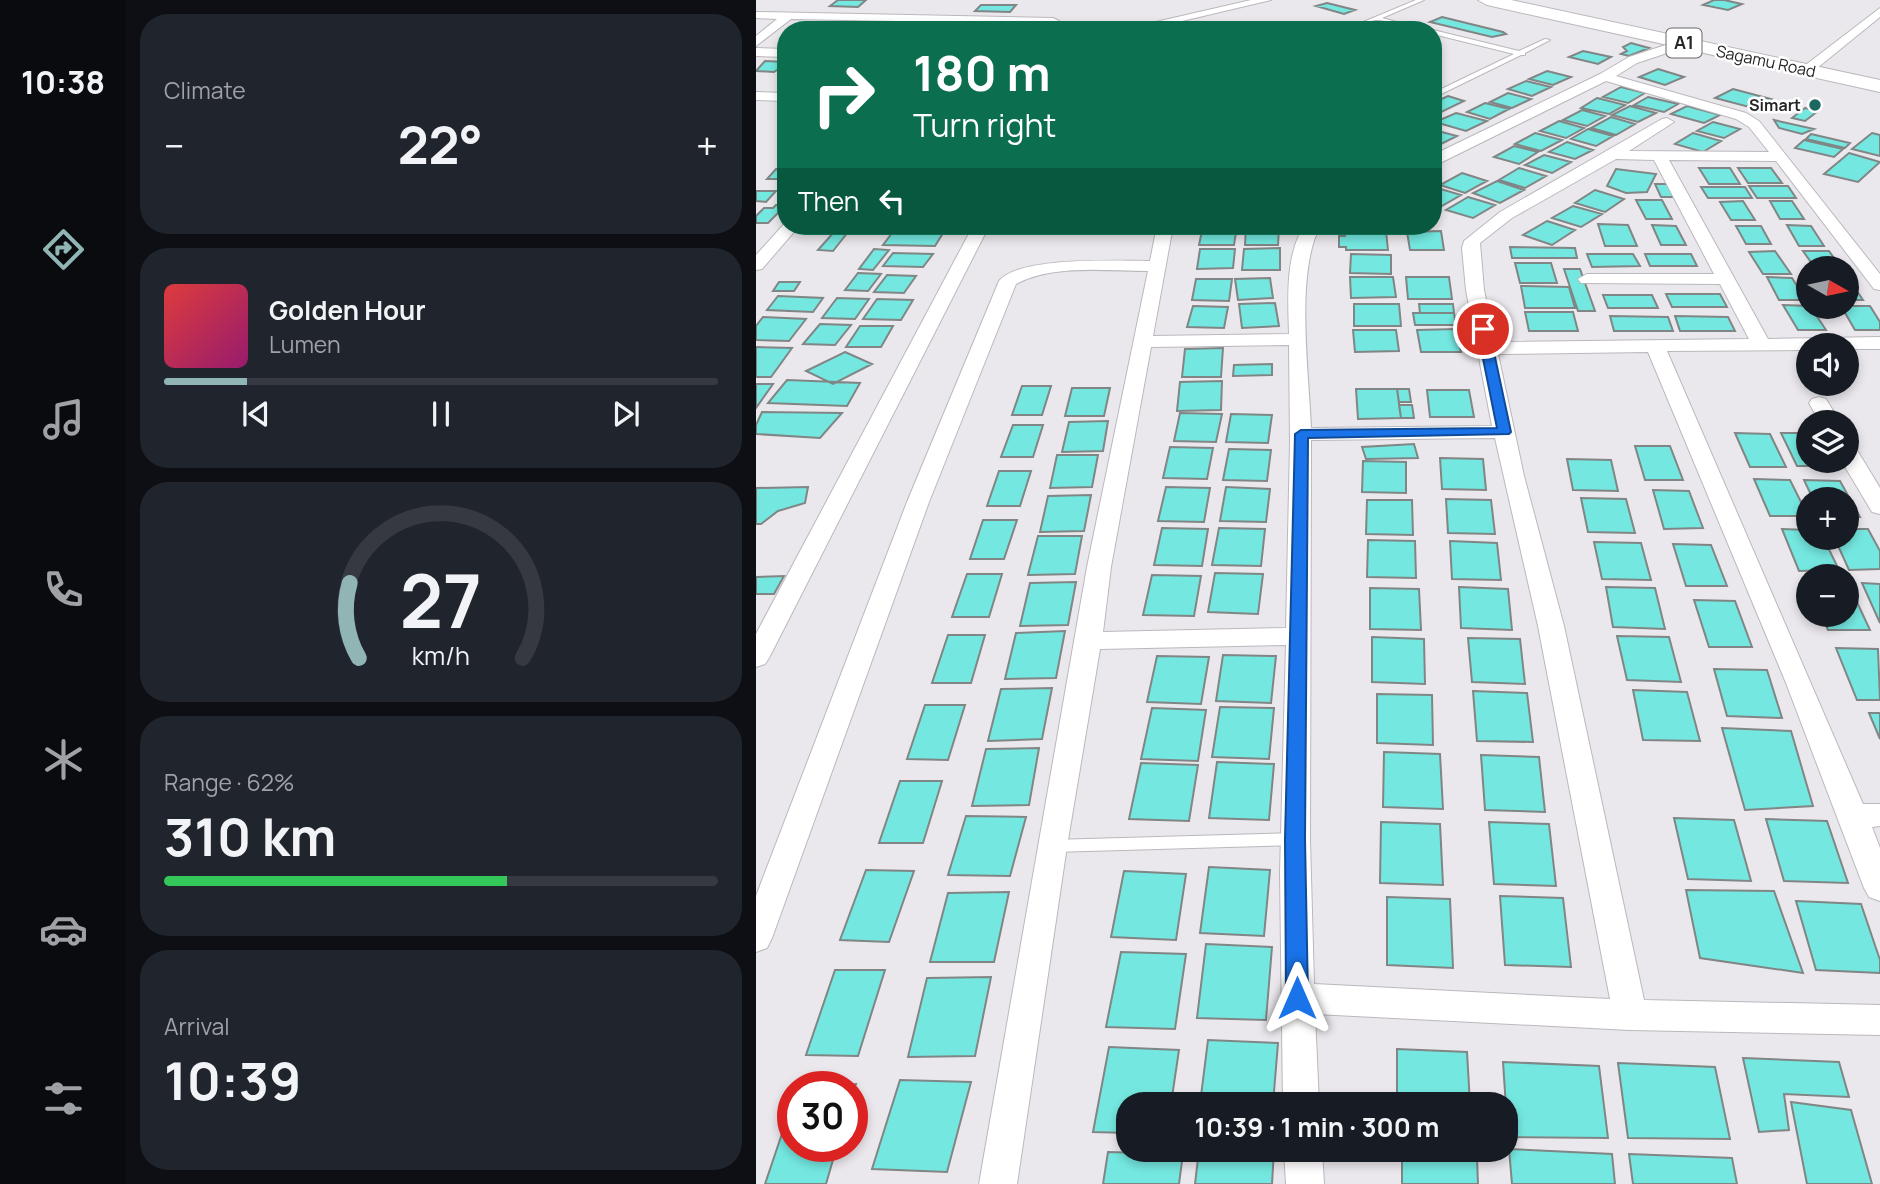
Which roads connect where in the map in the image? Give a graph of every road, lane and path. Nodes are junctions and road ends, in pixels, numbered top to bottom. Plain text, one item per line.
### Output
1 (1266, 0) edge
2 (1421, 0) edge
3 (1487, 0) edge
4 (948, 6) dead end
5 (1880, 11) edge
6 (756, 15) edge
7 (789, 16) junction
8 (1376, 18) junction
9 (933, 19) junction
10 (783, 21) edge
11 (1053, 21) dead end
12 (1169, 21) edge
13 (1368, 21) edge
14 (1388, 21) edge
15 (777, 25) edge
16 (1442, 34) edge
17 (1547, 40) dead end
18 (756, 42) edge
19 (1684, 43) junction
20 (756, 52) edge
21 (777, 53) edge
22 (1522, 54) junction
23 (1807, 69) junction
24 (1605, 77) junction
25 (1880, 86) edge
26 (1442, 92) edge
27 (756, 96) edge
28 (777, 97) edge
29 (777, 98) edge
30 (756, 111) edge
31 (1667, 122) dead end
32 (1613, 155) junction
33 (1660, 155) junction
34 (1442, 157) edge
35 (1780, 157) junction
36 (783, 235) edge
37 (976, 235) edge
38 (1164, 235) edge
39 (1305, 235) edge
40 (756, 265) edge
41 (1159, 266) junction
42 (1587, 279) dead end
43 (1726, 279) junction
44 (1880, 285) edge
45 (1298, 339) junction
46 (1141, 342) junction
47 (1880, 343) edge
48 (1761, 344) junction
49 (1655, 346) junction
50 (1488, 348) junction
51 (1819, 403) dead end
52 (1823, 410) edge
53 (1505, 432) junction
54 (1301, 434) junction
55 (1859, 472) edge
56 (1880, 507) edge
57 (1300, 636) junction
58 (1089, 642) junction
59 (756, 658) edge
60 (1867, 815) edge
61 (1295, 839) junction
62 (1052, 846) junction
63 (1880, 888) edge
64 (756, 938) edge
65 (1297, 998) junction
66 (1630, 1015) junction
67 (1880, 1020) edge
68 (1301, 1092) edge
69 (1304, 1162) edge
70 (998, 1184) edge
71 (1305, 1184) edge

1 - 12 street
2 - 8 lane
3 - 19 highway, Sagamu Road / A1
4 - 9 street
5 - 23 street
6 - 7 street
7 - 9 street
7 - 10 street
8 - 13 lane
8 - 14 lane
9 - 11 street
15 - 18 street
16 - 22 lane
17 - 22 lane
19 - 23 highway, Sagamu Road / A1
19 - 24 street
20 - 21 street
22 - 26 lane
23 - 25 highway, Sagamu Road / A1
24 - 34 street
24 - 35 street
27 - 28 street
29 - 30 street
31 - 32 street
32 - 33 street
32 - 50 street
33 - 35 street
33 - 43 street
35 - 44 street
36 - 40 street
37 - 59 street
38 - 41 street
39 - 45 street
41 - 46 street
41 - 64 street
42 - 43 street
43 - 48 street
45 - 46 street
45 - 54 street
46 - 58 street
47 - 48 street
48 - 49 street
49 - 50 street
49 - 60 street
50 - 53 street
51 - 52 street
53 - 54 street
53 - 66 street
54 - 57 street
55 - 56 street
57 - 58 street
57 - 61 street
58 - 62 street
60 - 63 street
61 - 62 lane
61 - 65 street
62 - 70 street
65 - 66 street
65 - 68 street
66 - 67 street
69 - 71 street

